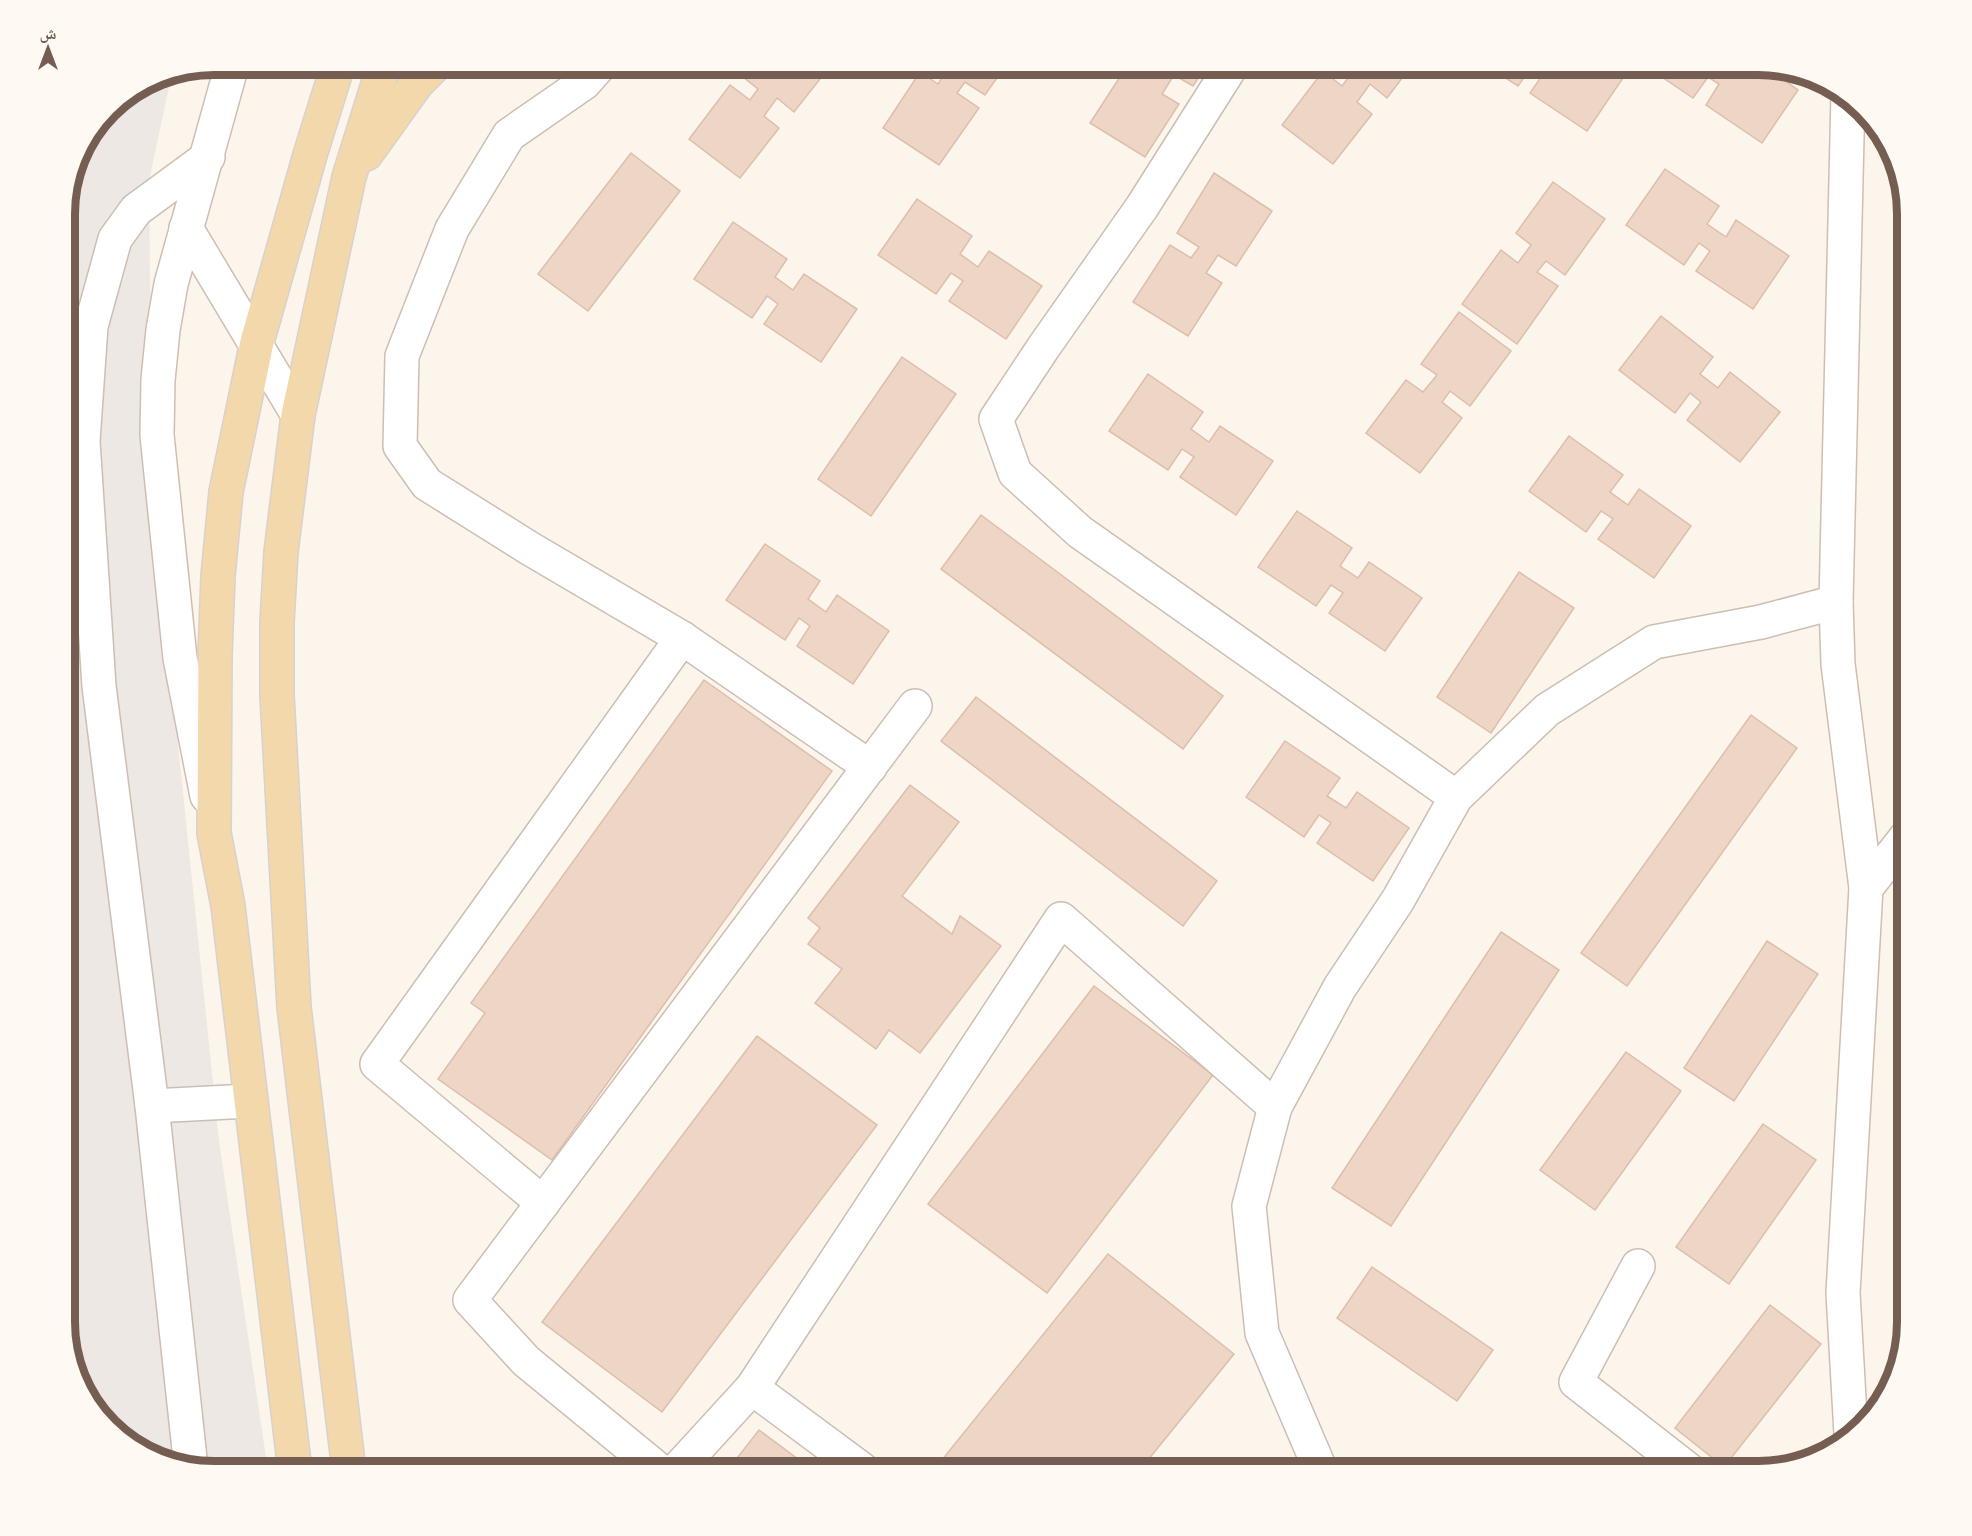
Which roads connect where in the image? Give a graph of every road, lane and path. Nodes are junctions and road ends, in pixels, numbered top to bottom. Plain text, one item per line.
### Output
1 (229, 75) edge
2 (335, 75) edge
3 (381, 75) edge
4 (425, 75) edge
5 (591, 75) edge
6 (1225, 75) edge
7 (1848, 107) edge
8 (208, 157) junction
9 (349, 177) junction
10 (186, 228) junction
11 (256, 342) junction
12 (298, 415) junction
13 (1836, 602) junction
14 (681, 638) junction
15 (915, 706) dead end
16 (870, 767) junction
17 (1456, 797) junction
18 (214, 833) junction
19 (1897, 850) edge
20 (1866, 888) junction
21 (249, 1101) junction
22 (152, 1106) junction
23 (1275, 1107) junction
24 (543, 1203) junction
25 (1638, 1266) dead end
26 (752, 1388) junction
27 (1850, 1425) edge
28 (190, 1459) edge
29 (294, 1461) edge
30 (348, 1461) edge
31 (647, 1461) edge
32 (686, 1461) edge
33 (849, 1461) edge
34 (1308, 1461) edge
35 (1676, 1461) edge

1 - 8 street
2 - 11 main road
3 - 9 main road
4 - 9 main road
5 - 14 street
6 - 17 street
7 - 13 street
8 - 10 street
8 - 22 street
9 - 12 main road
10 - 11 street
10 - 18 street
11 - 12 street
11 - 18 main road
12 - 30 main road
13 - 17 street
13 - 20 street
14 - 16 street
14 - 24 street
15 - 16 street
16 - 24 street
17 - 23 street
18 - 21 main road
19 - 20 street
20 - 27 street
21 - 22 street
21 - 29 main road
22 - 28 street
23 - 26 street
23 - 34 street
24 - 31 street
25 - 35 street
26 - 32 street
26 - 33 street

